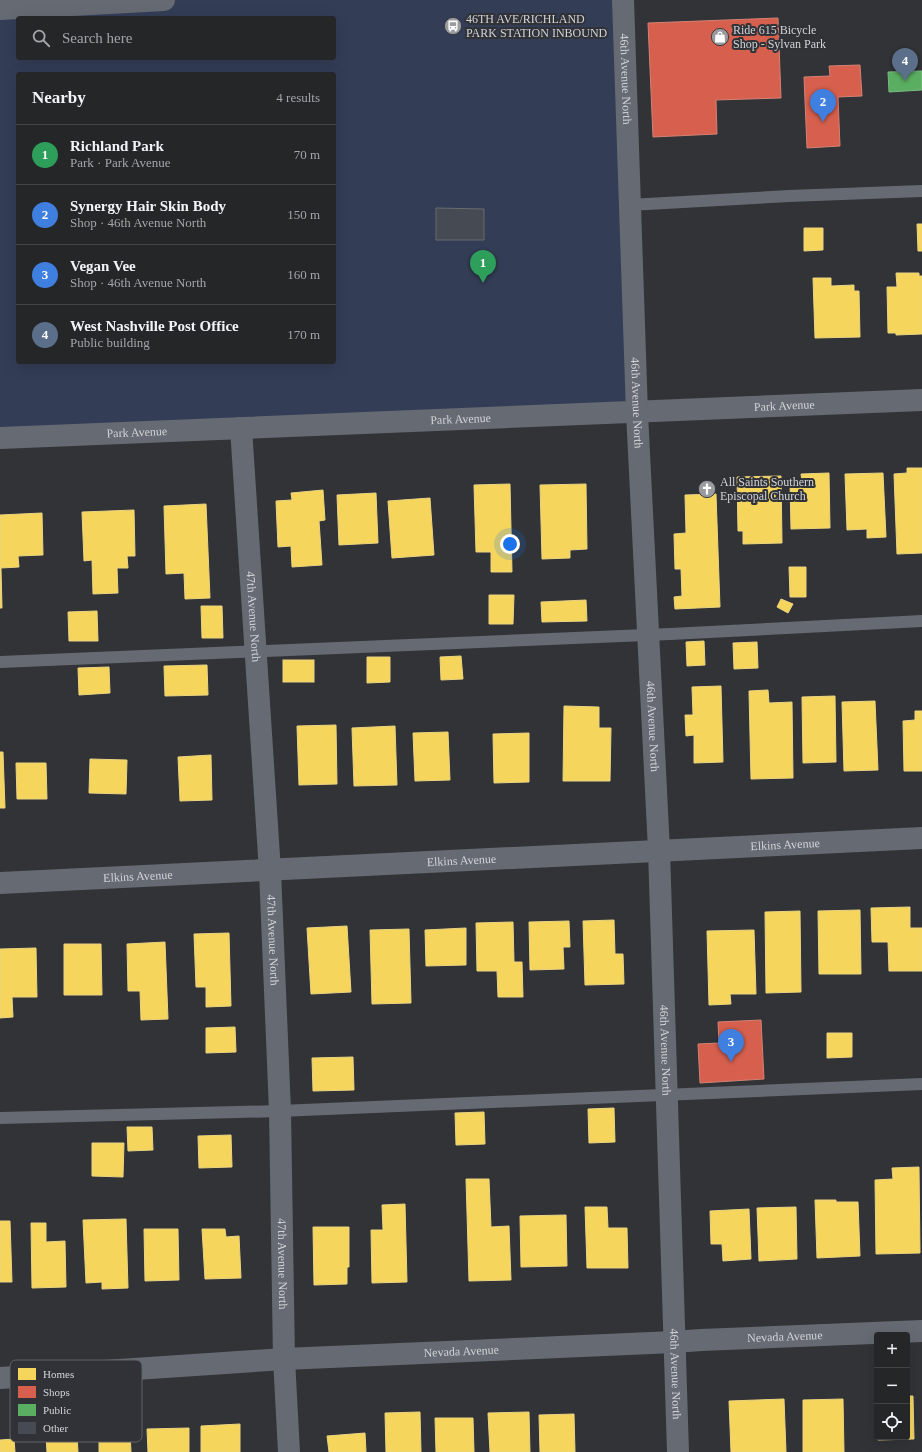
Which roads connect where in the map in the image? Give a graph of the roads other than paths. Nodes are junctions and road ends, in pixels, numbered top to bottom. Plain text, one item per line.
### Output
1 (164, 0) edge
2 (623, 0) edge
3 (0, 9) edge
4 (922, 191) edge
5 (629, 205) junction
6 (922, 400) edge
7 (637, 413) junction
8 (241, 428) junction
9 (0, 438) edge
10 (922, 621) edge
11 (650, 634) junction
12 (255, 650) junction
13 (0, 662) edge
14 (922, 838) edge
15 (659, 850) junction
16 (270, 871) junction
17 (0, 883) edge
18 (922, 1084) edge
19 (667, 1094) junction
20 (280, 1111) junction
21 (0, 1118) edge
22 (922, 1331) edge
23 (674, 1342) junction
24 (284, 1359) junction
25 (142, 1368) edge
26 (10, 1377) edge
27 (0, 1378) edge
28 (289, 1452) edge
29 (678, 1452) edge

1 - 3 street
2 - 5 street, 46th Avenue North
4 - 5 lane
5 - 7 street, 46th Avenue North
6 - 7 street, Park Avenue
7 - 8 street, Park Avenue
7 - 11 street, 46th Avenue North
8 - 9 street, Park Avenue
8 - 12 street, 47th Avenue North
10 - 11 lane
11 - 12 lane
11 - 15 street, 46th Avenue North
12 - 13 lane
12 - 16 street, 47th Avenue North
14 - 15 street, Elkins Avenue
15 - 16 street, Elkins Avenue
15 - 19 street, 46th Avenue North
16 - 17 street, Elkins Avenue
16 - 20 street, 47th Avenue North
18 - 19 lane
19 - 20 lane
19 - 23 street, 46th Avenue North
20 - 21 lane
20 - 24 street, 47th Avenue North
22 - 23 street, Nevada Avenue
23 - 24 street, Nevada Avenue
23 - 29 street, 46th Avenue North
24 - 25 street, Nevada Avenue
24 - 28 street, 47th Avenue North
26 - 27 street, Nevada Avenue

